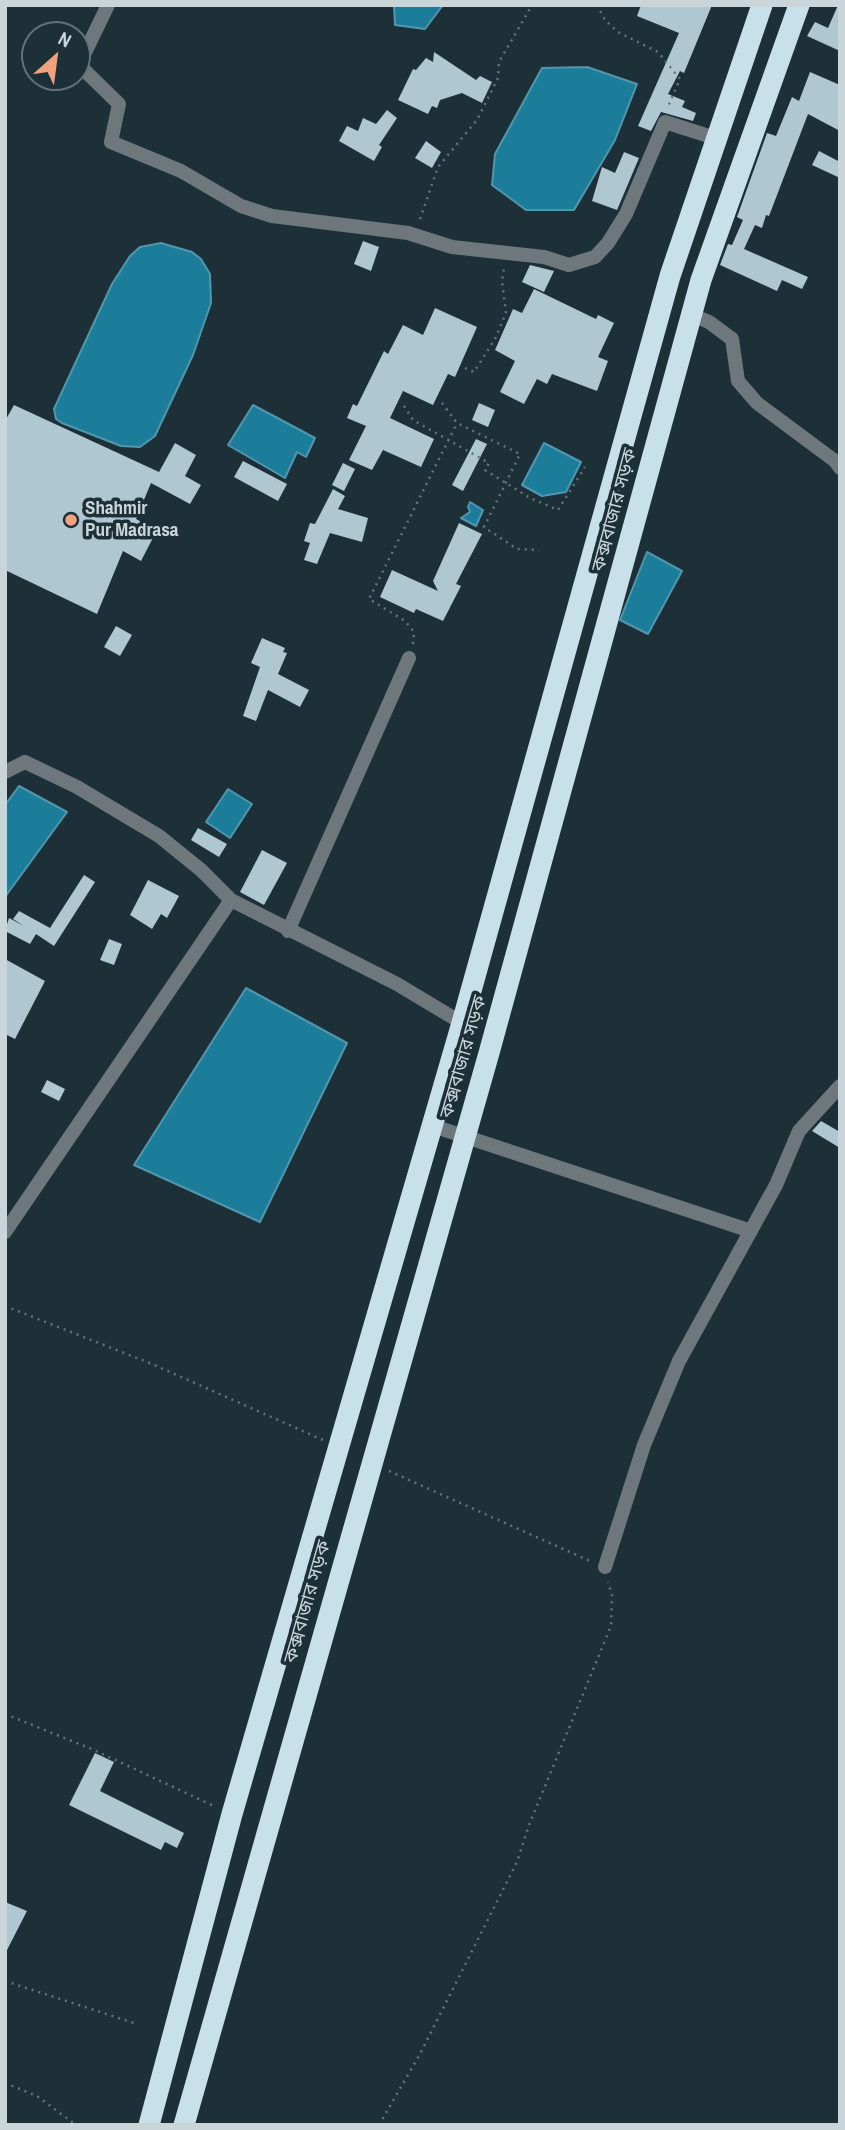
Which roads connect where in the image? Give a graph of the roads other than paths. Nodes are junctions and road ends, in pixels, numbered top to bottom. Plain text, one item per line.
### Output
1 (108, 5) edge
2 (762, 5) edge
3 (799, 5) edge
4 (715, 138) junction
5 (692, 315) junction
6 (840, 468) edge
7 (409, 657) road end
8 (5, 772) edge
9 (231, 900) junction
10 (288, 931) junction
11 (462, 1023) junction
12 (840, 1086) edge
13 (430, 1125) junction
14 (466, 1135) junction
15 (751, 1231) junction
16 (5, 1232) edge
17 (605, 1567) road end
18 (149, 2125) edge
19 (184, 2125) edge

1 - 4 street
2 - 4 highway, কক্সবাজার সড়ক
3 - 5 highway, কক্সবাজার সড়ক
4 - 11 highway, কক্সবাজার সড়ক
5 - 6 street
5 - 14 highway, কক্সবাজার সড়ক
7 - 10 street
8 - 9 street
9 - 10 street
9 - 16 street
10 - 11 street
11 - 13 highway, কক্সবাজার সড়ক
12 - 15 street
13 - 14 street
13 - 18 highway, কক্সবাজার সড়ক
14 - 15 street
14 - 19 highway, কক্সবাজার সড়ক
15 - 17 street

